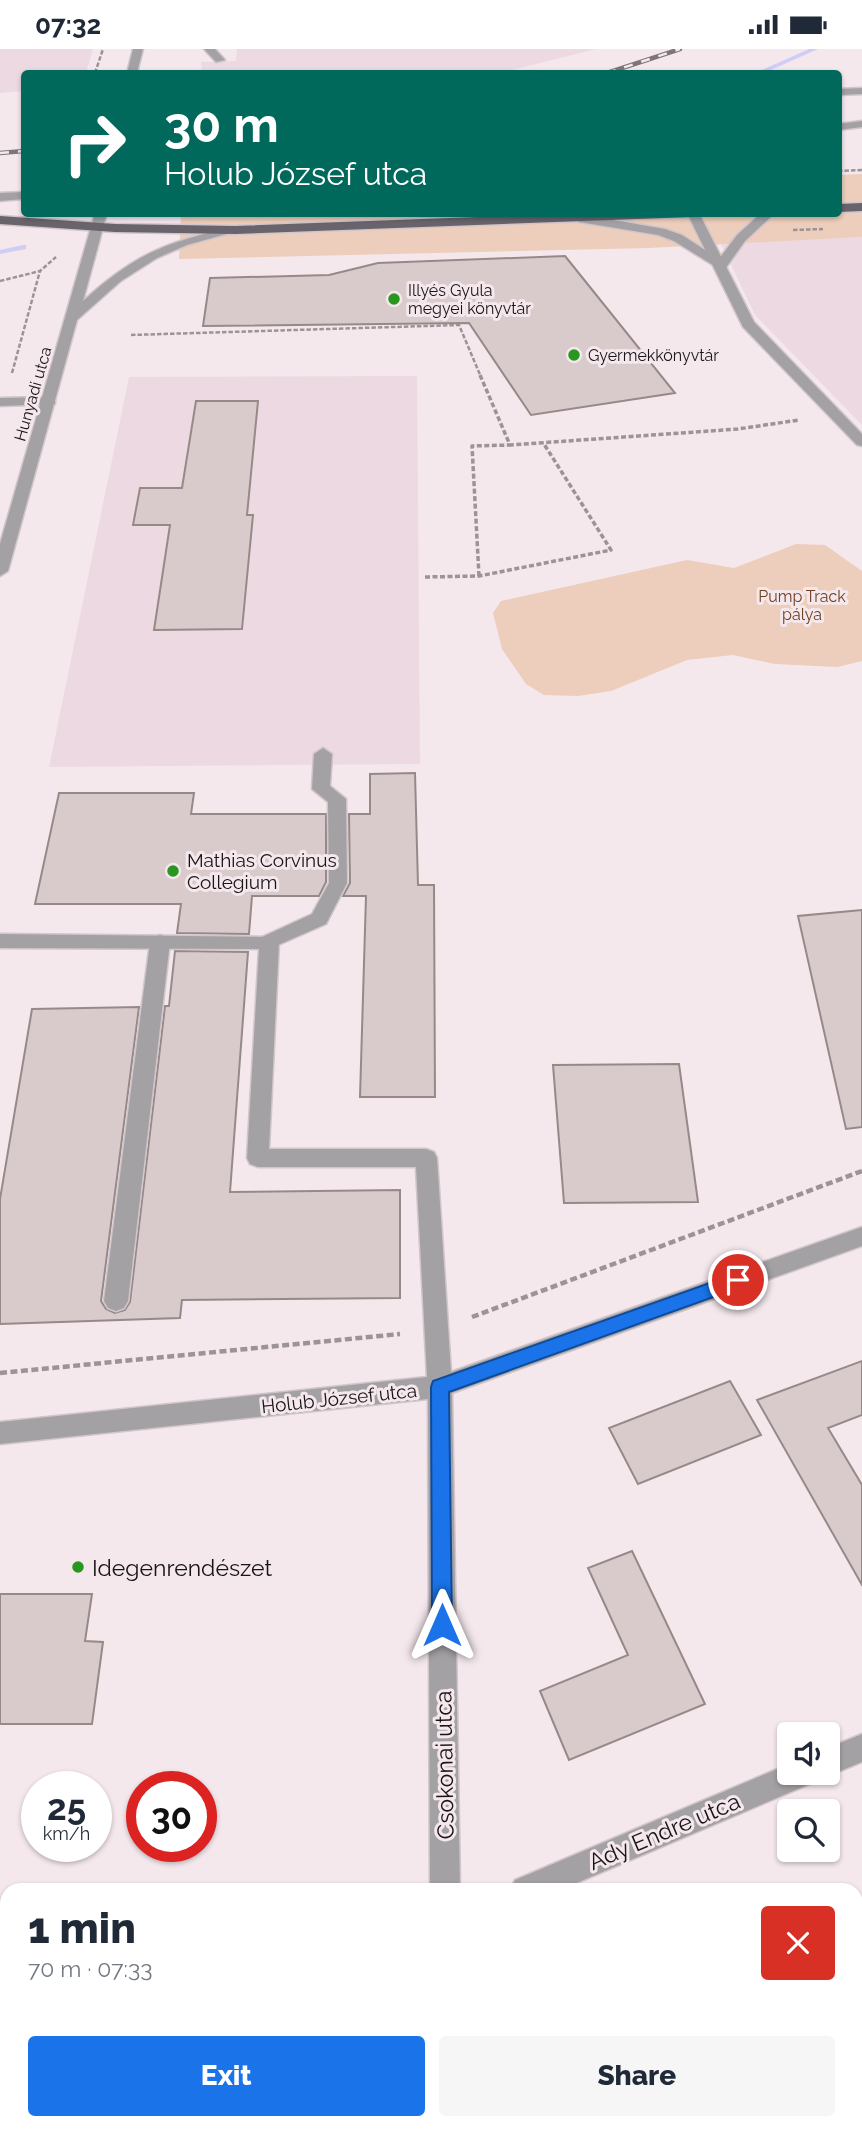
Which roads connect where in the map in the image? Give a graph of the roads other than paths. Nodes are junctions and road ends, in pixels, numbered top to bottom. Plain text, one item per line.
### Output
1 (138, 49) edge
2 (209, 49) edge
3 (220, 60) dead end
4 (133, 70) edge
5 (862, 91) edge
6 (842, 92) edge
7 (862, 124) edge
8 (842, 126) edge
9 (21, 196) edge
10 (0, 197) edge
11 (862, 207) edge
12 (842, 208) edge
13 (602, 217) edge
14 (695, 217) edge
15 (765, 217) edge
16 (579, 218) junction
17 (0, 220) edge
18 (99, 220) edge
19 (235, 230) junction
20 (721, 266) junction
21 (72, 318) junction
22 (50, 401) junction
23 (2, 402) edge
24 (862, 442) edge
25 (0, 504) edge
26 (19, 504) junction
27 (0, 571) edge
28 (323, 754) dead end
29 (0, 941) edge
30 (160, 942) junction
31 (269, 942) junction
32 (862, 1236) edge
33 (116, 1301) dead end
34 (440, 1387) junction
35 (0, 1433) edge
36 (862, 1748) edge
37 (840, 1757) edge
38 (777, 1784) edge
39 (445, 1883) edge
40 (542, 1883) edge

1 - 4 street
2 - 3 street
5 - 6 street
7 - 8 street
9 - 10 street
11 - 12 main road
13 - 16 main road
14 - 20 street
15 - 20 street
16 - 19 main road
16 - 20 street
17 - 18 main road
18 - 19 main road
18 - 21 street, Hunyadi utca
19 - 21 street
20 - 24 street
21 - 22 street, Hunyadi utca
22 - 23 street
22 - 26 street, Hunyadi utca
25 - 26 street
26 - 27 street, Hunyadi utca
28 - 31 street
29 - 30 street
30 - 31 street
30 - 33 street
31 - 34 street, Csokonai utca
32 - 34 street, Holub József utca
34 - 35 street, Holub József utca
34 - 39 street, Csokonai utca
36 - 37 street
38 - 40 street, Ady Endre utca

